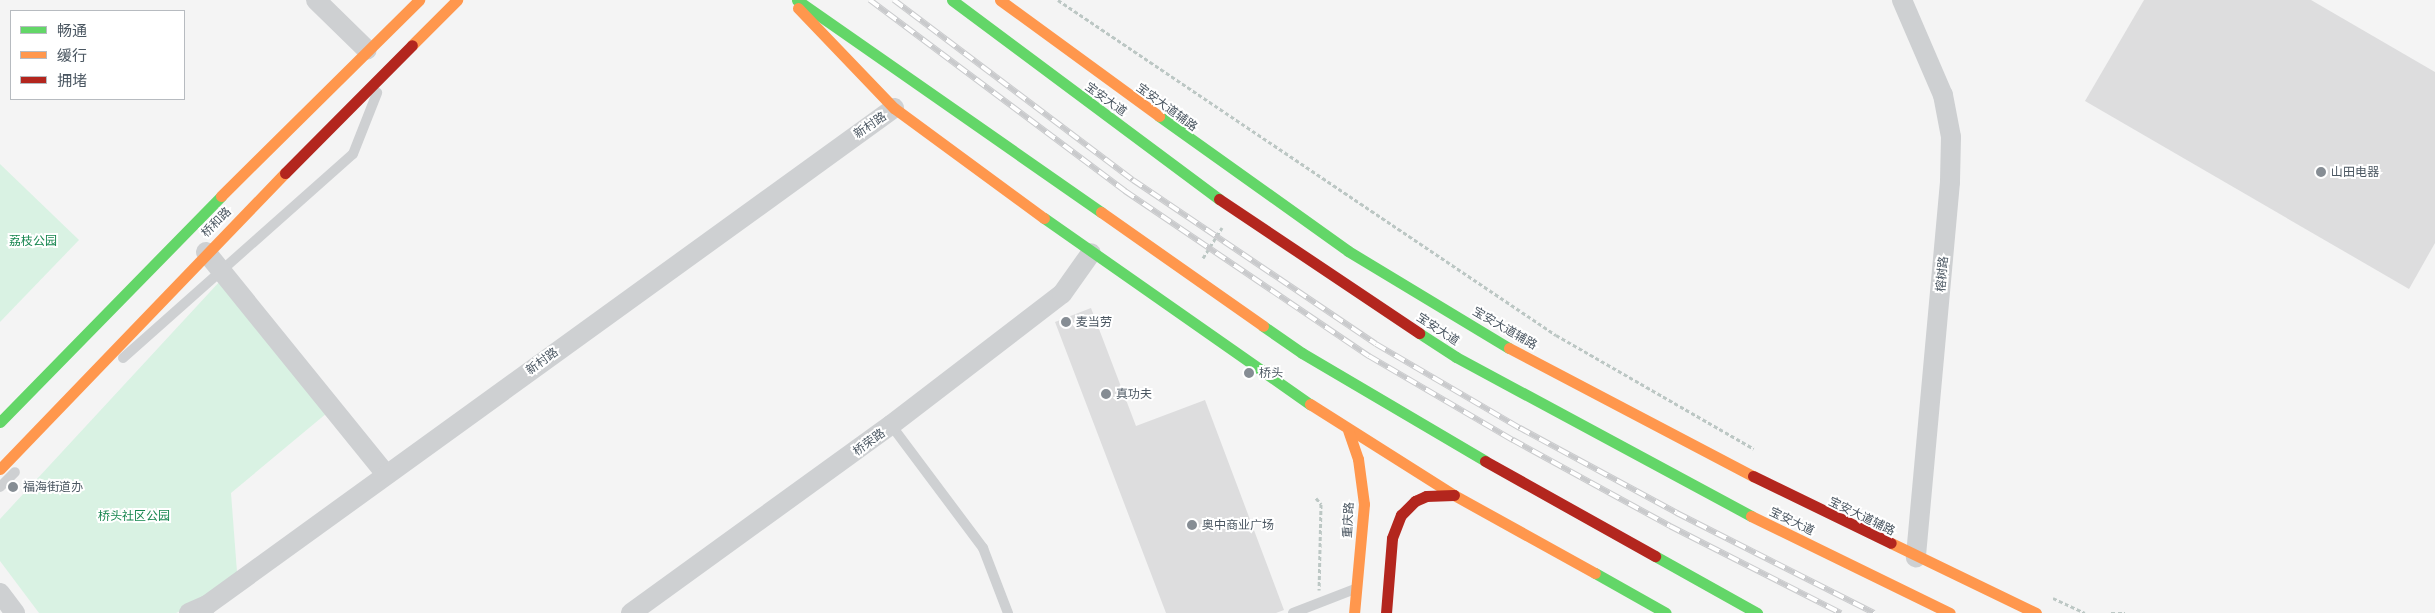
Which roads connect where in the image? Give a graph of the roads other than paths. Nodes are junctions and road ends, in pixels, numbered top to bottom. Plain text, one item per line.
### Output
1 (316, 0) edge
2 (419, 0) edge
3 (457, 0) edge
4 (790, 0) edge
5 (798, 0) edge
6 (952, 0) edge
7 (1000, 0) edge
8 (1902, 0) edge
9 (366, 50) junction
10 (386, 70) junction
11 (894, 108) junction
12 (206, 252) junction
13 (1091, 253) junction
14 (222, 270) junction
15 (0, 422) edge
16 (891, 425) junction
17 (55, 429) dead end
18 (1348, 430) junction
19 (20, 465) dead end
20 (0, 469) edge
21 (386, 474) junction
22 (0, 487) edge
23 (1454, 495) junction
24 (1916, 557) junction
25 (1356, 588) junction
26 (0, 593) edge
27 (15, 613) edge
28 (189, 613) edge
29 (631, 613) edge
30 (1008, 613) edge
31 (1293, 613) edge
32 (1354, 613) edge
33 (1386, 613) edge
34 (1666, 613) edge
35 (1757, 613) edge
36 (1950, 613) edge
37 (2036, 613) edge

1 - 9 street
2 - 9 main road, 桥和路
3 - 10 main road, 桥和路
4 - 11 main road
5 - 35 main road
6 - 36 main road, 宝安大道
7 - 24 main road, 宝安大道辅路
8 - 24 street, 榕树路
9 - 15 main road, 桥和路
10 - 12 main road, 桥和路
10 - 14 lane
11 - 13 main road
11 - 21 street, 新村路
12 - 14 street
12 - 20 main road, 桥和路
13 - 16 street, 桥荣路
13 - 18 main road
14 - 17 lane
14 - 21 street
16 - 29 street, 桥荣路
16 - 30 lane
18 - 23 main road
18 - 25 main road, 重庆路
19 - 22 lane
21 - 28 street, 新村路
23 - 33 main road
23 - 34 main road
24 - 37 main road, 宝安大道辅路
25 - 31 lane
25 - 32 main road, 重庆路
26 - 27 street

